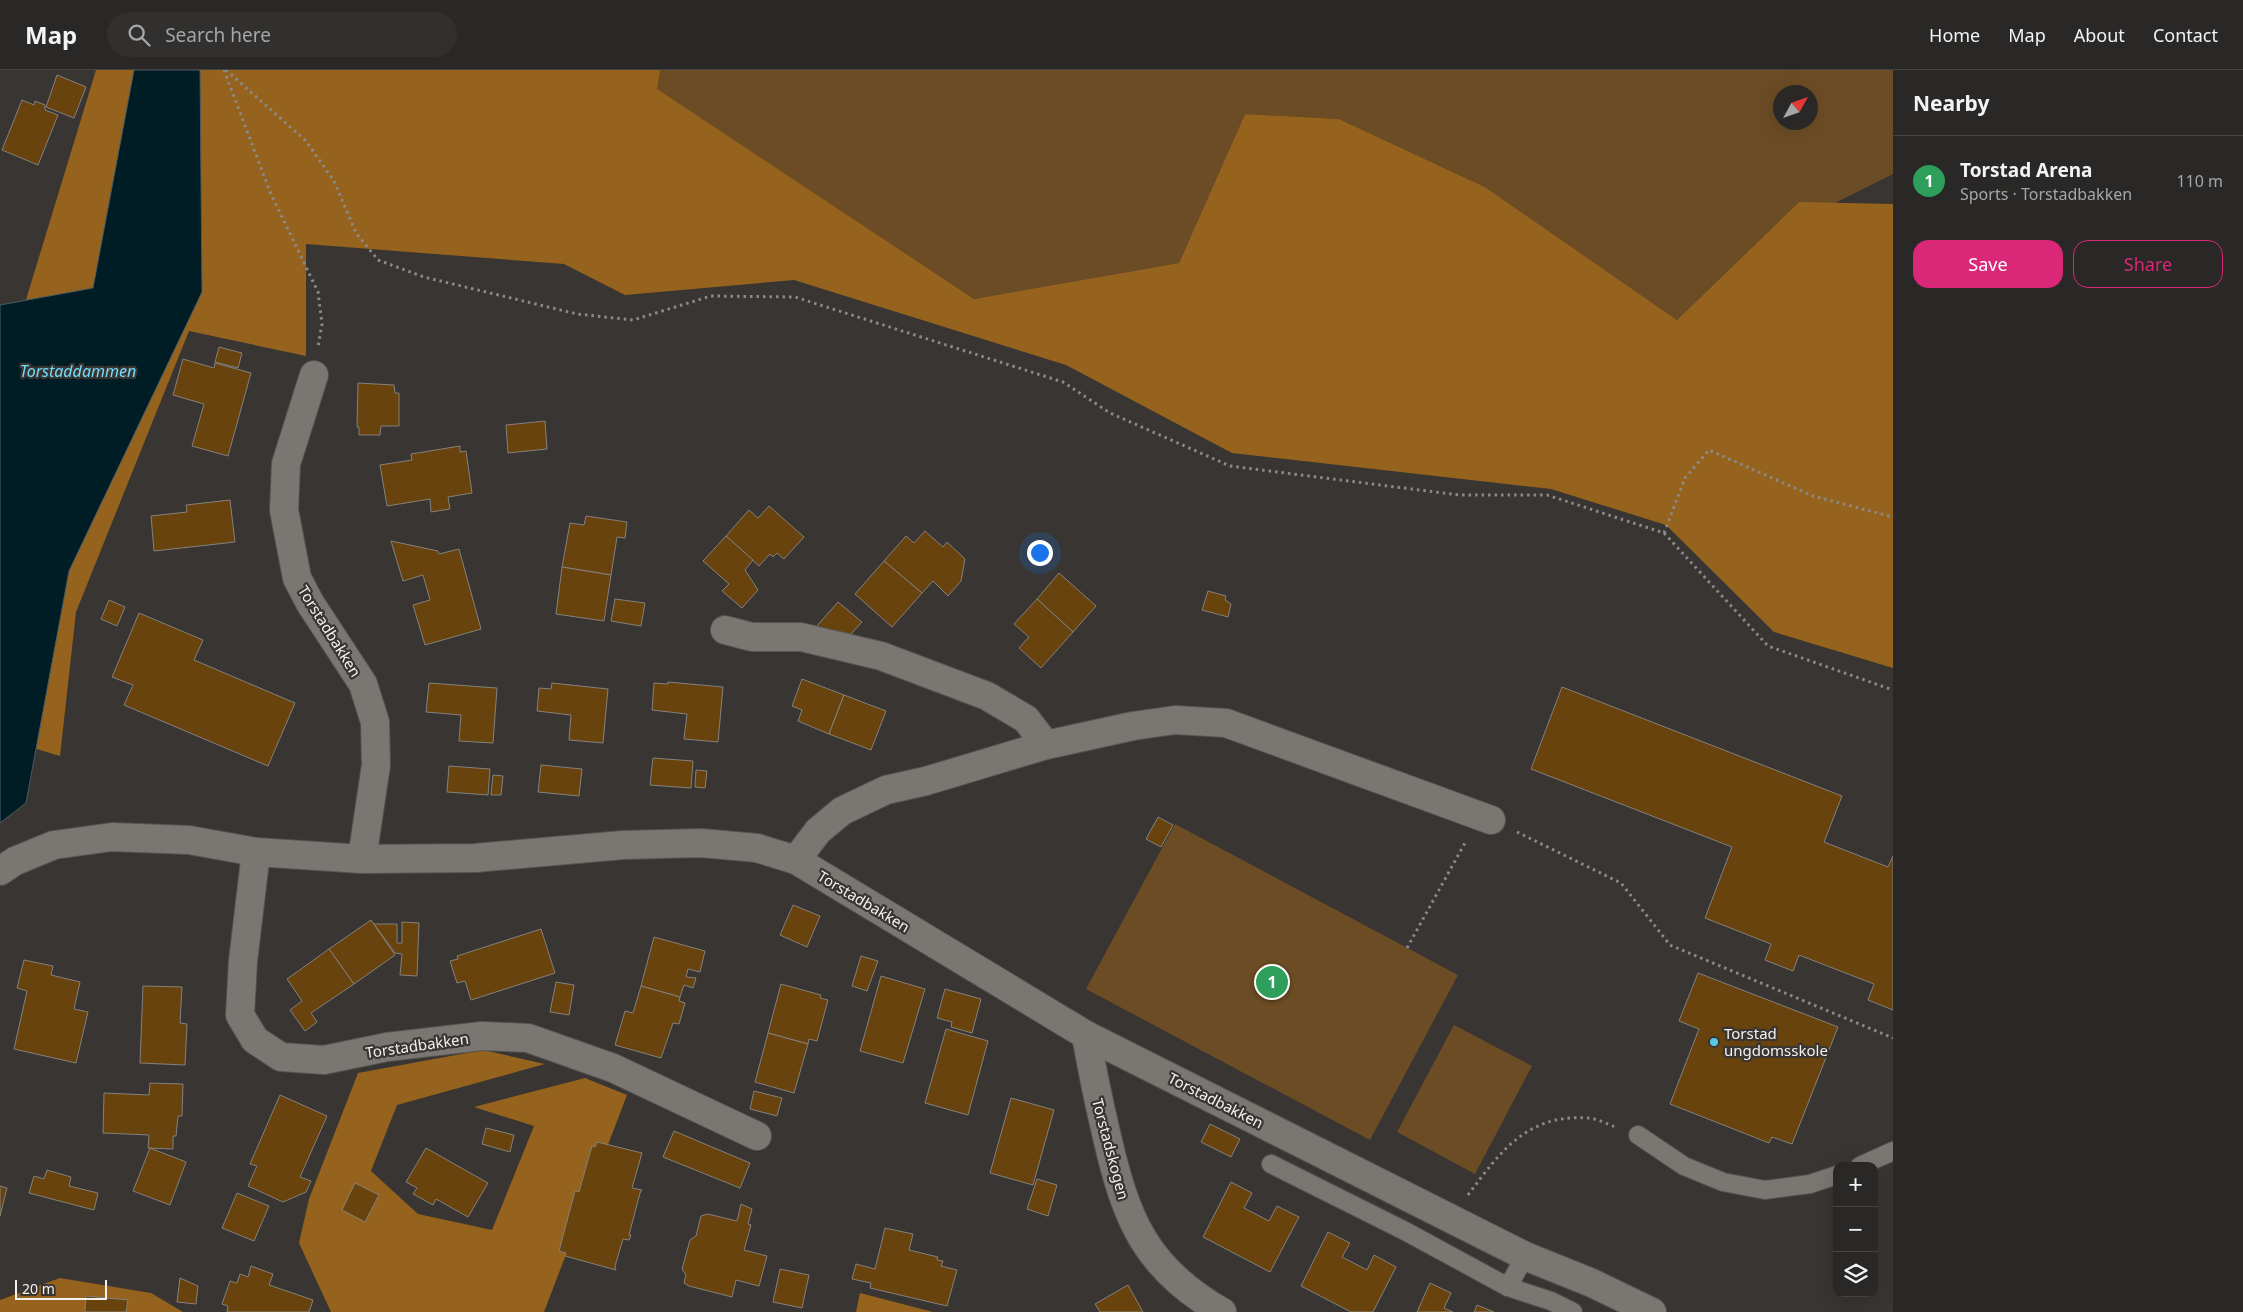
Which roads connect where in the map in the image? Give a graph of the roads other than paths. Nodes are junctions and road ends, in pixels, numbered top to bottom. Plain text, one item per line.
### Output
1 (314, 375) road end
2 (725, 630) dead end
3 (1046, 745) junction
4 (1486, 818) road end
5 (256, 852) junction
6 (362, 859) junction
7 (796, 860) junction
8 (0, 871) edge
9 (1086, 1035) junction
10 (1638, 1135) road end
11 (757, 1136) dead end
12 (1893, 1151) edge
13 (1869, 1162) edge
14 (1271, 1164) dead end
15 (1833, 1176) edge
16 (1524, 1256) junction
17 (1508, 1287) junction
18 (1222, 1312) edge
19 (1573, 1312) edge
20 (1652, 1312) edge

1 - 6 street, Torstadbakken
2 - 3 street
3 - 4 street
3 - 7 street
5 - 6 street, Torstadbakken
5 - 8 street, Torstadbakken
5 - 11 street, Torstadbakken
6 - 7 street, Torstadbakken
7 - 9 street, Torstadbakken
9 - 16 street, Torstadbakken
9 - 18 street, Torstadskogen
10 - 15 lane
12 - 13 lane
14 - 17 lane
16 - 17 lane
16 - 20 street, Torstadbakken
17 - 19 lane

